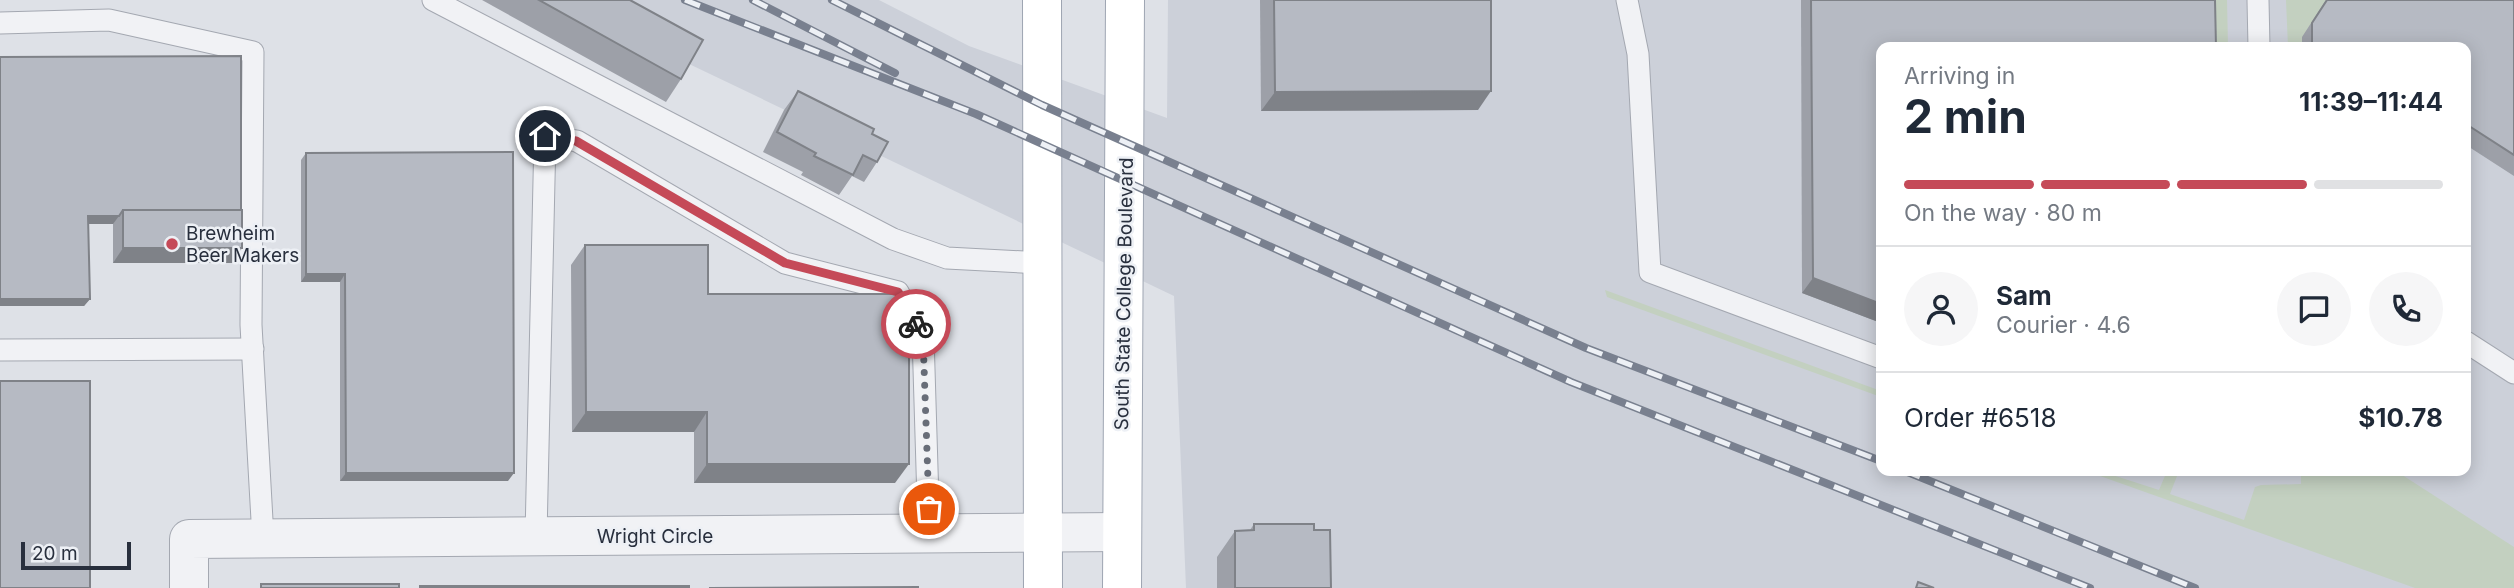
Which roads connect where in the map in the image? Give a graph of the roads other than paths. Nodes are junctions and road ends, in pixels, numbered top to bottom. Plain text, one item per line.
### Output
1 (433, 0) edge
2 (1042, 0) edge
3 (1125, 0) edge
4 (1627, 0) edge
5 (2258, 0) edge
6 (0, 23) edge
7 (2259, 42) edge
8 (1042, 263) junction
9 (2471, 345) edge
10 (253, 349) junction
11 (0, 350) edge
12 (1876, 356) edge
13 (2514, 373) edge
14 (1122, 532) junction
15 (1044, 533) junction
16 (929, 534) junction
17 (536, 536) junction
18 (263, 538) junction
19 (189, 588) edge
20 (1043, 588) edge
21 (1122, 588) edge

1 - 8 lane
2 - 8 main road
3 - 14 main road, South State College Boulevard
4 - 12 lane
5 - 7 lane
6 - 10 lane
8 - 15 main road
9 - 13 lane
10 - 11 lane
10 - 18 lane
14 - 15 street, Wright Circle
14 - 21 main road, South State College Boulevard
15 - 16 street, Wright Circle
15 - 20 main road
16 - 17 street, Wright Circle
16 - 17 lane
17 - 18 street, Wright Circle
18 - 19 street, Wright Circle

